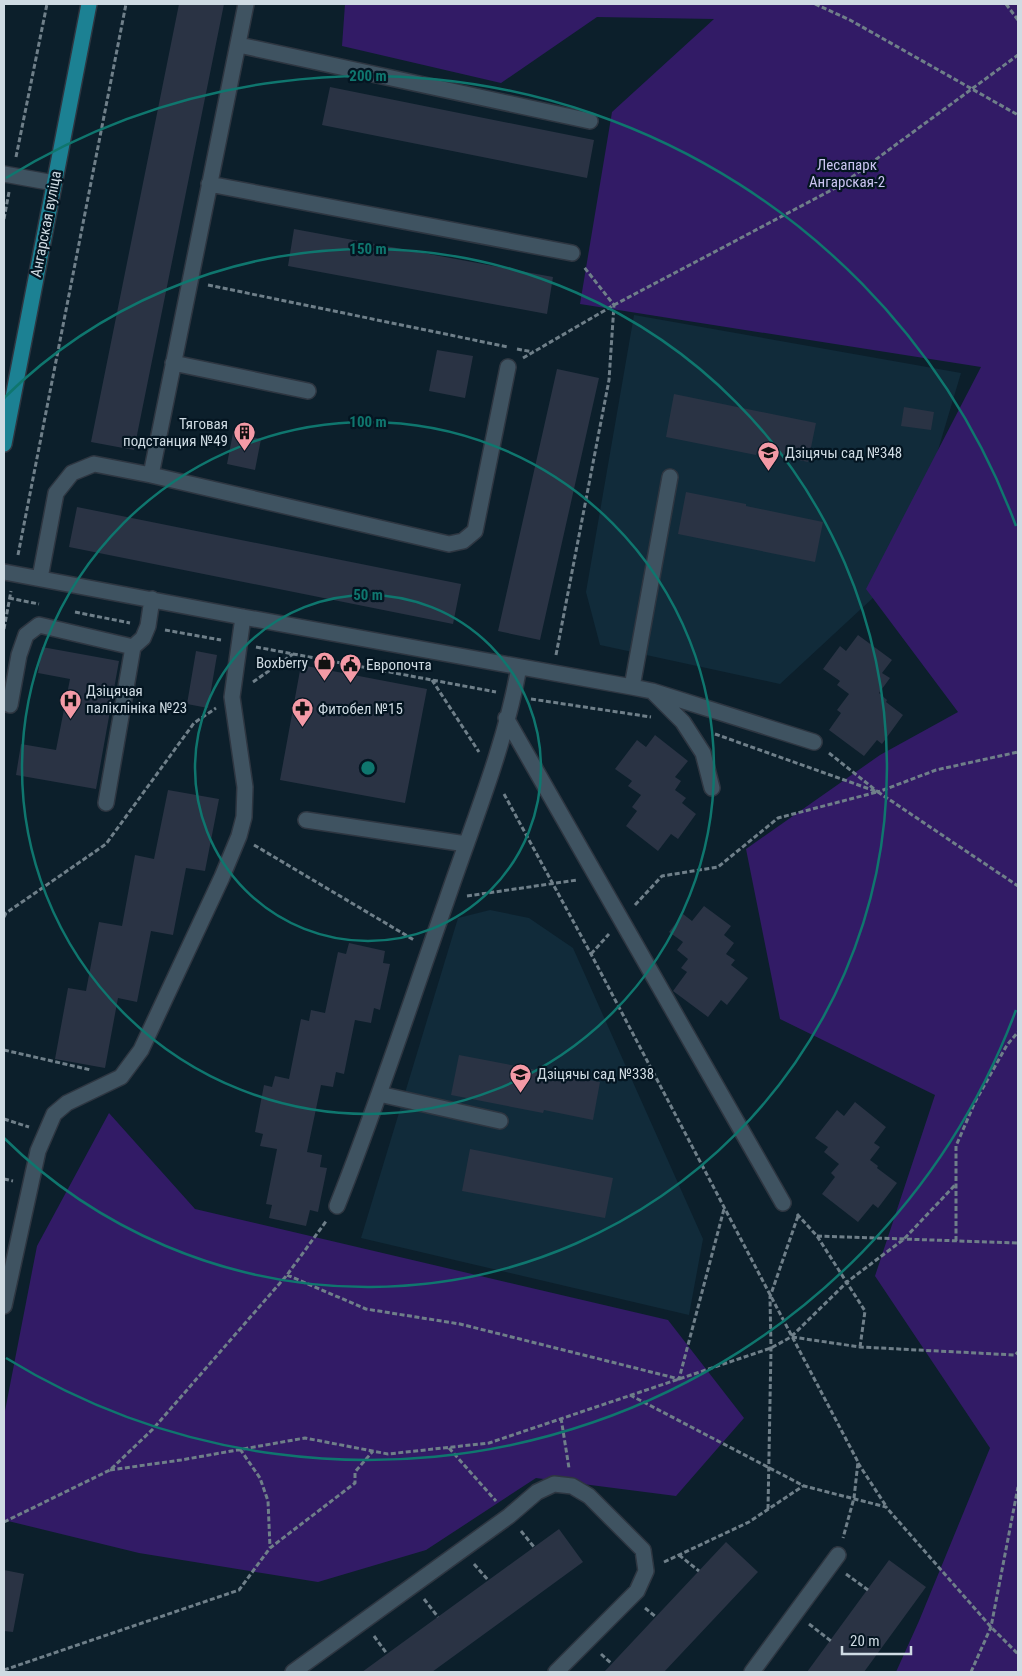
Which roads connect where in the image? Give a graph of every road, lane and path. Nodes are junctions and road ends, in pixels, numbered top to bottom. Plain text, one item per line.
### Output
1 (47, 4) edge
2 (89, 4) edge
3 (126, 4) edge
4 (246, 4) edge
5 (815, 4) edge
6 (1006, 4) edge
7 (1018, 20) edge
8 (239, 46) junction
9 (1018, 55) edge
10 (971, 89) junction
11 (1018, 115) edge
12 (590, 121) dead end
13 (8, 174) edge
14 (54, 183) junction
15 (209, 184) junction
16 (4, 219) edge
17 (572, 253) joint
18 (190, 281) junction
19 (614, 306) junction
20 (533, 352) junction
21 (174, 363) junction
22 (508, 367) joint
23 (308, 391) dead end
24 (4, 444) edge
25 (152, 475) junction
26 (670, 477) dead end
27 (9, 573) edge
28 (40, 578) junction
29 (9, 598) junction
30 (152, 599) junction
31 (46, 606) dead end
32 (74, 611) dead end
33 (243, 617) junction
34 (148, 626) junction
35 (4, 629) edge
36 (239, 644) junction
37 (133, 647) junction
38 (293, 654) junction
39 (519, 667) junction
40 (552, 673) junction
41 (432, 680) junction
42 (632, 686) junction
43 (652, 691) junction
44 (514, 696) junction
45 (232, 697) junction
46 (10, 705) dead end
47 (506, 718) junction
48 (683, 722) junction
49 (814, 742) joint
50 (1018, 752) edge
51 (491, 770) junction
52 (712, 788) dead end
53 (878, 792) junction
54 (106, 802) dead end
55 (306, 820) dead end
56 (239, 836) junction
57 (466, 844) junction
58 (597, 877) junction
59 (553, 883) junction
60 (1018, 886) edge
61 (447, 899) junction
62 (4, 917) edge
63 (622, 920) junction
64 (429, 949) junction
65 (591, 954) junction
66 (1018, 1032) edge
67 (4, 1050) edge
68 (121, 1077) junction
69 (379, 1094) junction
70 (4, 1119) edge
71 (500, 1121) dead end
72 (46, 1132) junction
73 (956, 1184) junction
74 (783, 1203) joint
75 (337, 1206) joint
76 (724, 1208) junction
77 (798, 1215) junction
78 (817, 1236) junction
79 (904, 1239) junction
80 (956, 1241) junction
81 (1018, 1243) edge
82 (287, 1275) junction
83 (847, 1282) junction
84 (770, 1297) junction
85 (4, 1306) edge
86 (791, 1337) junction
87 (860, 1347) junction
88 (771, 1348) junction
89 (1018, 1352) edge
90 (679, 1379) junction
91 (630, 1395) junction
92 (561, 1418) junction
93 (449, 1447) junction
94 (240, 1449) junction
95 (374, 1451) junction
96 (858, 1462) junction
97 (769, 1469) junction
98 (110, 1470) junction
99 (572, 1486) junction
100 (804, 1486) junction
101 (1018, 1487) edge
102 (854, 1498) junction
103 (886, 1507) junction
104 (768, 1509) junction
105 (1018, 1515) edge
106 (509, 1516) junction
107 (1012, 1518) junction
108 (4, 1522) edge
109 (270, 1548) junction
110 (680, 1554) junction
111 (835, 1559) junction
112 (646, 1570) junction
113 (699, 1571) dead end
114 (868, 1590) dead end
115 (795, 1614) junction
116 (991, 1627) junction
117 (831, 1640) dead end
118 (1018, 1654) edge
119 (4, 1670) edge
120 (293, 1672) edge
121 (556, 1672) edge
122 (752, 1672) edge
123 (971, 1672) edge

1 - 13 path
2 - 14 main road, Ангарская вуліца
3 - 27 path
4 - 8 street
5 - 10 path
6 - 7 path
8 - 12 street
8 - 15 street
9 - 10 path
10 - 11 path
10 - 19 path
13 - 14 street
13 - 16 path
14 - 24 main road, Ангарская вуліца
15 - 17 street
15 - 18 street
17 - 19 path
18 - 20 path
18 - 21 street
19 - 20 path
19 - 40 path
20 - 22 path
21 - 23 street
21 - 25 street
22 - 25 street
25 - 28 street
26 - 42 street
27 - 28 street
27 - 29 path
28 - 30 street
29 - 31 path
29 - 35 path
30 - 33 street
30 - 34 street
32 - 34 path
33 - 36 street
33 - 39 street
34 - 36 path
34 - 37 street
36 - 38 path
36 - 45 street
37 - 46 street
37 - 54 street
38 - 41 path
38 - 45 path
39 - 40 street
39 - 44 street
40 - 42 street
41 - 44 path
41 - 51 path
42 - 43 street
43 - 48 street
43 - 49 street
44 - 47 street
44 - 48 path
45 - 56 street
45 - 62 path
47 - 51 street
47 - 58 street
48 - 52 street
48 - 53 path
49 - 53 path
50 - 53 path
51 - 57 street
51 - 59 path
53 - 60 path
53 - 63 path
55 - 57 street
56 - 64 path
56 - 68 street
57 - 61 street
58 - 59 path
58 - 63 street
59 - 61 path
59 - 65 path
61 - 64 street
63 - 65 path
63 - 74 street
64 - 69 street
65 - 76 path
66 - 73 path
67 - 68 path
68 - 72 street
69 - 71 street
69 - 75 street
70 - 72 path
72 - 85 street
73 - 79 path
73 - 80 path
74 - 77 path
75 - 82 path
76 - 84 path
76 - 90 path
77 - 78 path
77 - 84 path
78 - 79 path
78 - 83 path
79 - 80 path
79 - 83 path
80 - 81 path
82 - 90 path
82 - 98 path
83 - 86 path
83 - 87 path
84 - 86 path
84 - 88 path
86 - 87 path
86 - 88 path
86 - 96 path
87 - 89 path
88 - 90 path
88 - 97 path
90 - 91 path
91 - 92 path
91 - 97 path
92 - 93 path
92 - 99 path
93 - 95 path
93 - 106 path
94 - 95 path
94 - 98 path
94 - 109 path
95 - 109 path
96 - 102 path
96 - 103 path
97 - 100 path
97 - 104 path
98 - 108 path
99 - 106 street
99 - 112 street
100 - 102 path
100 - 104 path
101 - 107 path
102 - 103 path
102 - 111 path
103 - 116 path
104 - 110 path
105 - 107 path
106 - 120 street
107 - 116 path
109 - 119 path
110 - 112 path
110 - 113 path
111 - 114 path
111 - 115 street
112 - 121 street
115 - 117 path
115 - 122 street
116 - 118 path
116 - 123 path

